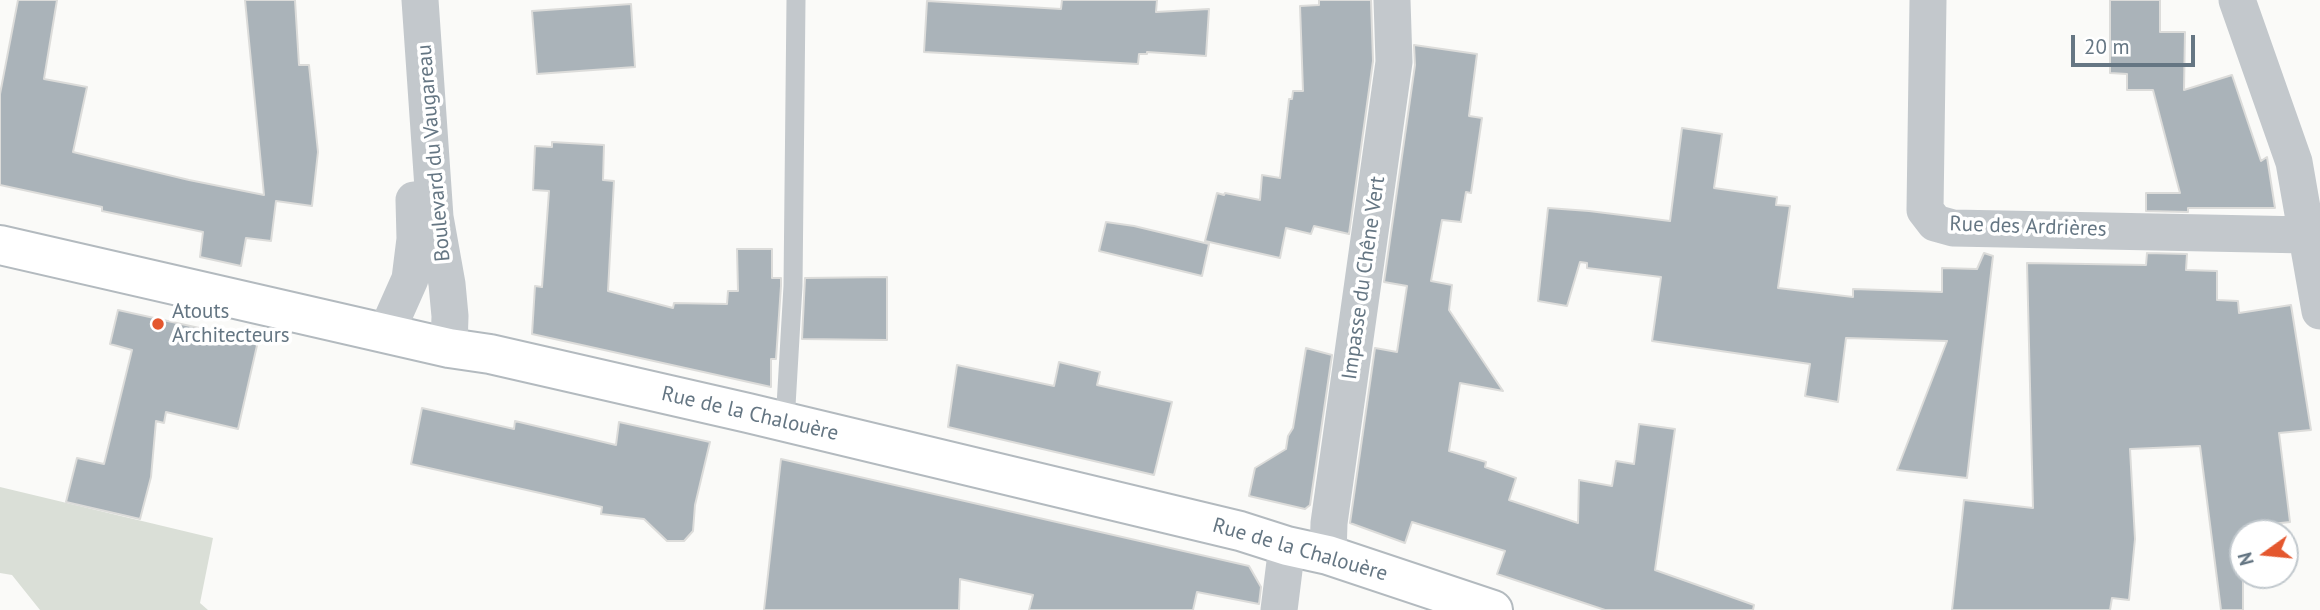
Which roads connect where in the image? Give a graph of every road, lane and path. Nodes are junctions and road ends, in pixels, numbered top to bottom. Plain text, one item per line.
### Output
1 (401, 0) edge
2 (420, 0) edge
3 (796, 0) edge
4 (1392, 0) edge
5 (1928, 0) edge
6 (2237, 0) edge
7 (2306, 234) junction
8 (0, 245) edge
9 (2320, 311) edge
10 (386, 333) junction
11 (449, 348) junction
12 (785, 423) junction
13 (1287, 546) junction
14 (1328, 555) junction
15 (1279, 610) edge
16 (1493, 610) edge

1 - 10 street, Boulevard du Vaugareau
2 - 11 street, Boulevard du Vaugareau
3 - 12 lane
4 - 14 street, Impasse du Chêne Vert
5 - 7 street, Rue des Ardrières
6 - 7 street
7 - 9 street
8 - 10 street, Rue de la Chalouère
10 - 11 street, Rue de la Chalouère
11 - 12 street, Rue de la Chalouère
12 - 13 street, Rue de la Chalouère
13 - 14 street, Rue de la Chalouère
13 - 15 street
14 - 16 street, Rue de la Chalouère

